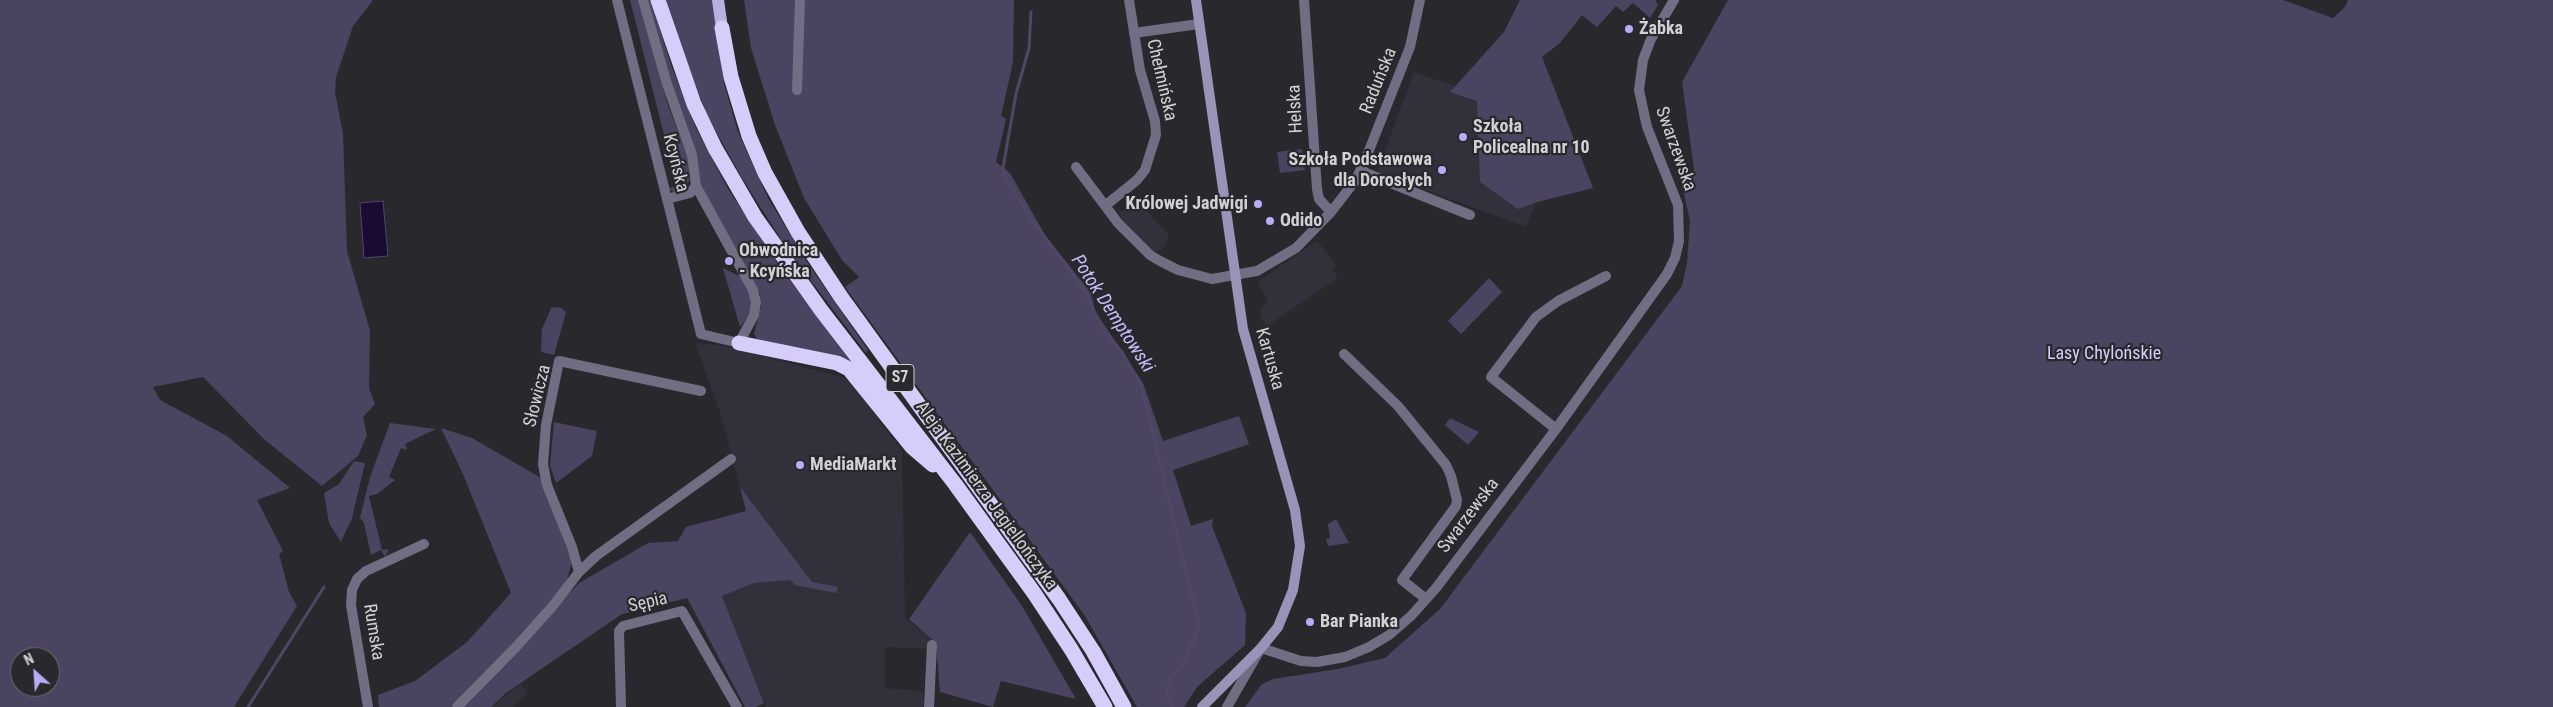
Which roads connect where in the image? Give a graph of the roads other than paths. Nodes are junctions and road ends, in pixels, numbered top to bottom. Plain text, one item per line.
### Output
1 (617, 0) edge
2 (643, 0) edge
3 (658, 0) edge
4 (718, 0) edge
5 (800, 0) edge
6 (1129, 0) edge
7 (1196, 0) edge
8 (1304, 0) edge
9 (1420, 0) edge
10 (1674, 0) edge
11 (1199, 24) junction
12 (722, 28) joint
13 (1134, 33) junction
14 (797, 90) dead end
15 (1076, 167) dead end
16 (1360, 171) junction
17 (696, 186) junction
18 (667, 199) junction
19 (1106, 206) junction
20 (1331, 212) junction
21 (1470, 214) dead end
22 (1606, 276) dead end
23 (1234, 277) junction
24 (739, 343) junction
25 (1344, 354) dead end
26 (701, 392) dead end
27 (1556, 429) junction
28 (731, 459) dead end
29 (955, 484) junction
30 (424, 544) dead end
31 (579, 572) junction
32 (1426, 599) junction
33 (932, 644) dead end
34 (1261, 648) junction
35 (368, 707) edge
36 (457, 707) edge
37 (621, 707) edge
38 (737, 707) edge
39 (930, 707) edge
40 (1105, 707) edge
41 (1124, 707) edge
42 (1202, 707) edge
43 (1227, 707) edge

1 - 18 street, Kcyńska
2 - 17 street
3 - 29 highway, Aleja Kazimierza Jagiellończyka / S7
4 - 12 main road, Aleja Kazimierza Jagiellończyka / S7
5 - 14 street
6 - 13 street, Chełmińska
7 - 11 street, Kartuska
8 - 20 street, Helska
9 - 16 street, Raduńska
10 - 27 street, Swarzewska
11 - 13 street, Chełmińska
11 - 23 street, Kartuska
12 - 41 highway, Aleja Kazimierza Jagiellończyka / S7
13 - 19 street, Chełmińska
15 - 19 street
16 - 20 street, Raduńska
16 - 21 street
17 - 18 street
17 - 24 street
18 - 24 street, Kcyńska
19 - 23 street
20 - 23 street, Raduńska
22 - 27 street
23 - 34 street, Kartuska
24 - 29 highway
25 - 32 street, Swarzewska
26 - 31 street, Słowicza
27 - 32 street, Swarzewska
28 - 31 street
29 - 40 highway, Aleja Kazimierza Jagiellończyka / S7
30 - 35 street, Rumska
31 - 36 street
32 - 34 street, Swarzewska
33 - 39 street
34 - 42 street
34 - 43 street, Kartuska
37 - 38 street, Sępia

